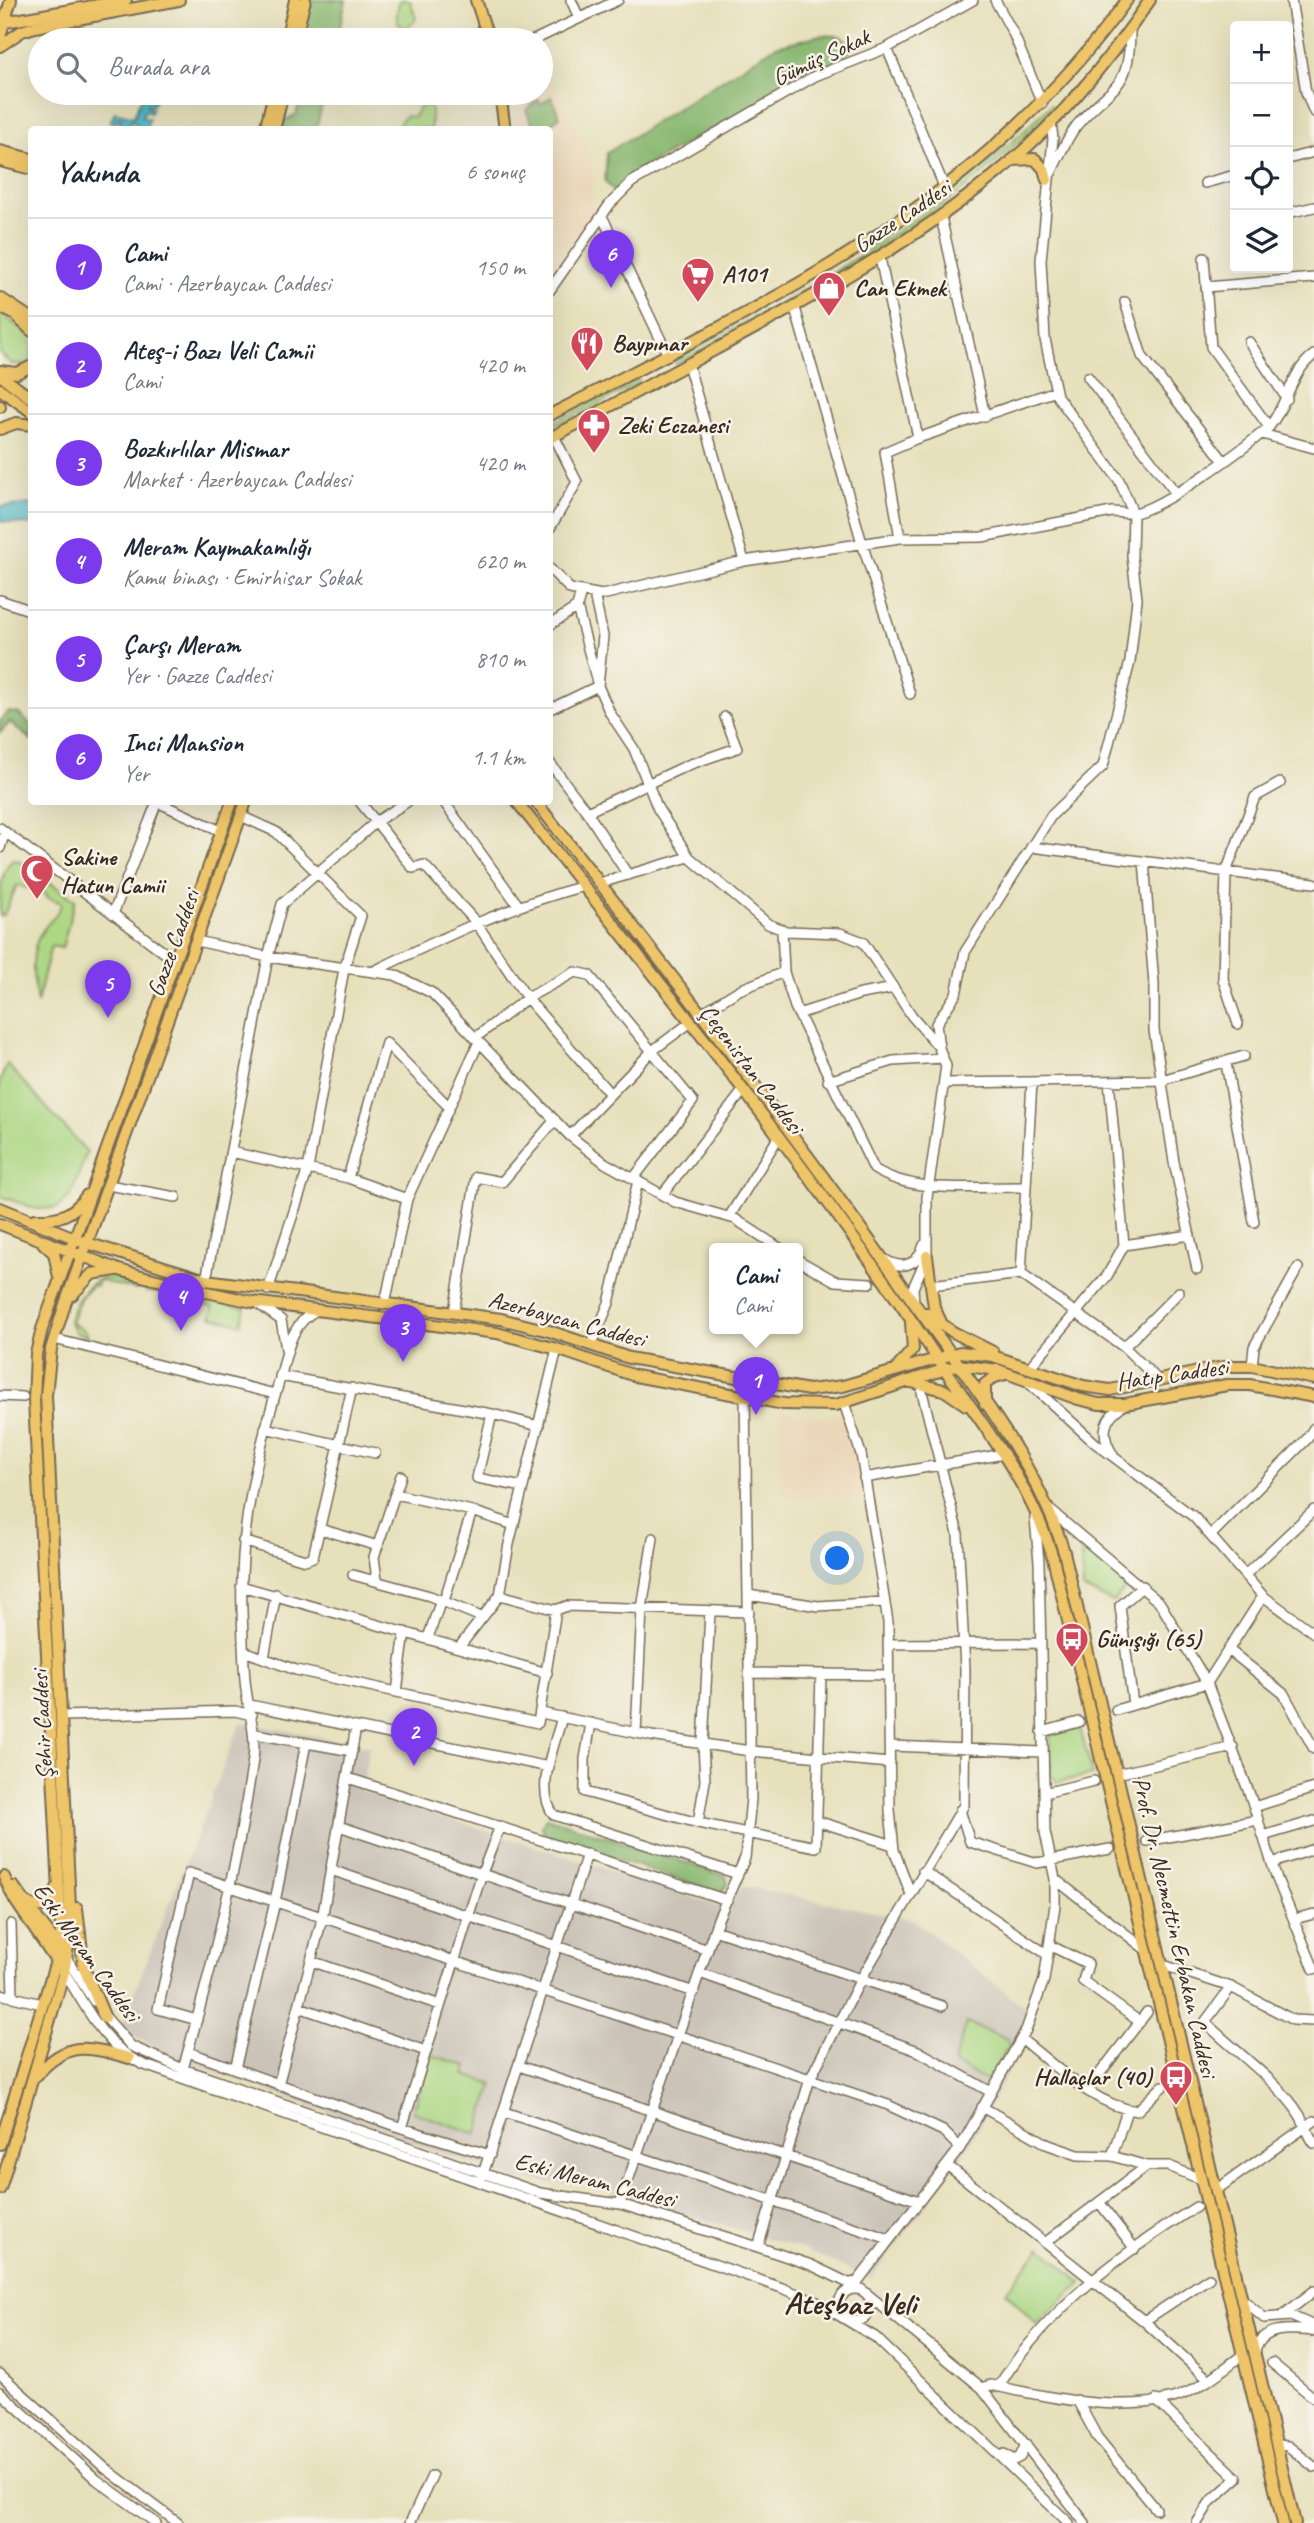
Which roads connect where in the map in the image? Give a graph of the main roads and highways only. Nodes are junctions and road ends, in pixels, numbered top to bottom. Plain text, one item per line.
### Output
1 (11, 0) edge
2 (126, 0) edge
3 (179, 0) edge
4 (295, 0) edge
5 (305, 0) edge
6 (476, 0) edge
7 (1127, 0) edge
8 (1150, 0) edge
9 (5, 22) junction
10 (32, 28) edge
11 (289, 28) edge
12 (298, 28) edge
13 (485, 28) edge
14 (28, 29) edge
15 (0, 36) edge
16 (0, 47) edge
17 (271, 105) edge
18 (280, 105) edge
19 (502, 105) edge
20 (266, 126) edge
21 (275, 126) edge
22 (504, 126) edge
23 (3, 156) edge
24 (28, 159) edge
25 (1012, 160) junction
26 (28, 167) edge
27 (1047, 180) road end
28 (0, 298) edge
29 (0, 307) edge
30 (28, 316) edge
31 (28, 327) edge
32 (28, 368) edge
33 (0, 373) edge
34 (0, 389) edge
35 (28, 396) edge
36 (28, 409) edge
37 (553, 411) edge
38 (28, 424) edge
39 (0, 429) edge
40 (553, 436) edge
41 (231, 805) edge
42 (245, 805) edge
43 (519, 805) edge
44 (538, 805) edge
45 (96, 1178) junction
46 (0, 1208) edge
47 (24, 1217) junction
48 (0, 1224) edge
49 (33, 1236) junction
50 (75, 1239) junction
51 (87, 1243) junction
52 (71, 1251) junction
53 (82, 1256) junction
54 (927, 1256) road end
55 (119, 1270) junction
56 (58, 1287) junction
57 (914, 1302) junction
58 (65, 1304) junction
59 (907, 1314) junction
60 (943, 1325) junction
61 (950, 1353) junction
62 (936, 1357) junction
63 (1008, 1361) junction
64 (958, 1365) junction
65 (944, 1368) junction
66 (891, 1372) junction
67 (1010, 1374) junction
68 (1314, 1379) edge
69 (905, 1381) junction
70 (1083, 1386) joint
71 (1314, 1396) edge
72 (1078, 1399) joint
73 (981, 1410) junction
74 (2, 1875) edge
75 (65, 1880) junction
76 (26, 1902) junction
77 (60, 1948) junction
78 (62, 1959) junction
79 (105, 2018) road end
80 (129, 2058) road end
81 (32, 2081) junction
82 (0, 2144) edge
83 (0, 2189) edge
84 (1283, 2523) edge
85 (1295, 2523) edge

1 - 9 main road
2 - 9 main road
3 - 10 main road
4 - 11 main road
5 - 12 main road
6 - 13 main road
7 - 37 main road, Gazze Caddesi
8 - 25 main road, Gazze Caddesi
9 - 15 main road
14 - 16 main road
17 - 20 main road
18 - 21 main road
19 - 22 main road
23 - 24 main road
23 - 26 main road
25 - 27 main road
25 - 40 main road, Gazze Caddesi
28 - 30 main road
29 - 31 main road
32 - 33 main road
33 - 35 main road
34 - 36 main road
38 - 39 main road
41 - 45 main road, Gazze Caddesi
42 - 51 main road, Gazze Caddesi
43 - 59 main road, Çeçenistan Caddesi
44 - 57 main road, Çeçenistan Caddesi
45 - 47 main road
45 - 50 main road, Gazze Caddesi
46 - 47 main road, Azerbaycan Caddesi
47 - 50 main road, Azerbaycan Caddesi
48 - 49 main road, Azerbaycan Caddesi
49 - 52 main road, Azerbaycan Caddesi
49 - 56 main road
50 - 51 main road, Azerbaycan Caddesi
50 - 52 main road, Gazze Caddesi
51 - 53 main road, Gazze Caddesi
51 - 66 main road, Azerbaycan Caddesi
52 - 53 main road, Azerbaycan Caddesi
52 - 56 main road, Şehir Caddesi
53 - 55 main road, Azerbaycan Caddesi
53 - 58 main road, Şehir Caddesi
54 - 60 main road
55 - 58 main road
55 - 69 main road, Azerbaycan Caddesi
56 - 75 main road, Şehir Caddesi
57 - 60 main road
57 - 61 main road, Çeçenistan Caddesi
58 - 75 main road, Şehir Caddesi
59 - 62 main road, Çeçenistan Caddesi
59 - 66 main road
60 - 63 main road
61 - 62 main road, Azerbaycan Caddesi
61 - 63 main road, Azerbaycan Caddesi
61 - 64 main road, Çeçenistan Caddesi
62 - 65 main road, Çeçenistan Caddesi
62 - 66 main road, Azerbaycan Caddesi
63 - 70 main road, Azerbaycan Caddesi
64 - 65 main road, Azerbaycan Caddesi
64 - 67 main road, Azerbaycan Caddesi
64 - 73 main road, Prof. Dr. Necmettin Erbakan Caddesi
65 - 69 main road, Azerbaycan Caddesi
65 - 73 main road, Prof. Dr. Necmettin Erbakan Caddesi
67 - 72 main road, Azerbaycan Caddesi
67 - 73 main road
68 - 70 main road, Hatıp Caddesi
69 - 73 main road
71 - 72 main road, Hatıp Caddesi
73 - 84 main road, Prof. Dr. Necmettin Erbakan Caddesi
73 - 85 main road, Prof. Dr. Necmettin Erbakan Caddesi
74 - 76 main road, Eski Meram Caddesi
74 - 78 main road, Eski Meram Caddesi
75 - 76 main road
75 - 77 main road, Şehir Caddesi
75 - 78 main road, Şehir Caddesi
75 - 79 main road
76 - 77 main road, Eski Meram Caddesi
77 - 78 main road, Şehir Caddesi
78 - 81 main road, Eski Meram Caddesi
78 - 82 main road, Şehir Caddesi
80 - 81 main road
81 - 83 main road

